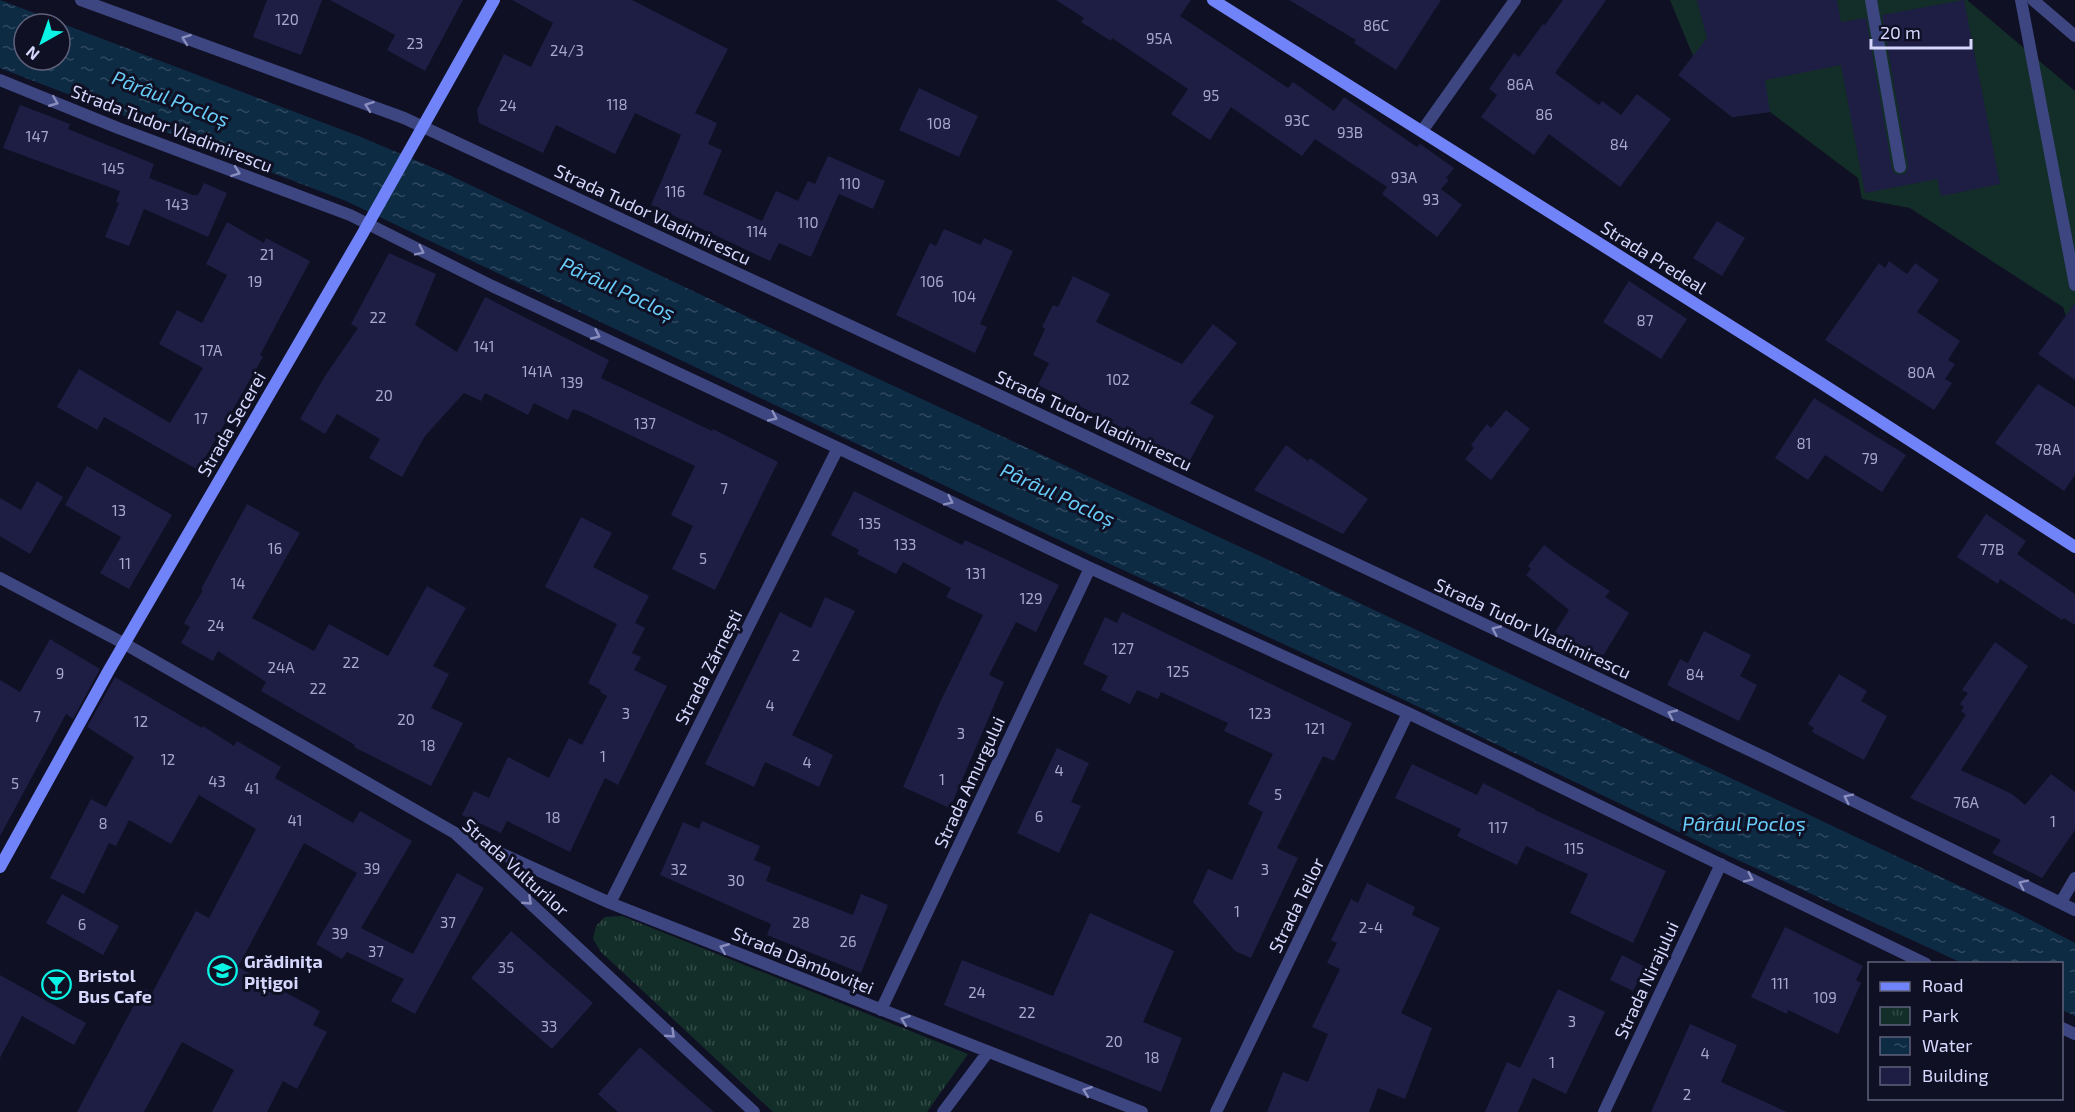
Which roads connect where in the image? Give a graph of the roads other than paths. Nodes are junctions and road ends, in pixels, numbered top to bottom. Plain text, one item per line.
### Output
1 (81, 0) edge
2 (494, 0) edge
3 (1213, 0) edge
4 (1515, 0) edge
5 (1871, 0) edge
6 (2021, 0) edge
7 (2033, 0) edge
8 (2075, 36) edge
9 (0, 80) edge
10 (423, 127) junction
11 (1422, 130) junction
12 (1900, 166) dead end
13 (368, 224) junction
14 (2075, 285) edge
15 (838, 448) junction
16 (2075, 547) edge
17 (1090, 568) junction
18 (0, 578) edge
19 (125, 644) junction
20 (1408, 713) junction
21 (455, 833) junction
22 (1721, 864) junction
23 (0, 867) edge
24 (2075, 878) edge
25 (2061, 902) junction
26 (610, 903) junction
27 (2075, 910) edge
28 (1924, 962) edge
29 (880, 1010) junction
30 (988, 1052) junction
31 (754, 1112) edge
32 (943, 1112) edge
33 (1142, 1112) edge
34 (1216, 1112) edge
35 (1604, 1112) edge

10 -> 1 street, Strada Tudor Vladimirescu
2 - 10 street, Strada Secerei
3 - 11 street, Strada Predeal
4 - 11 street
5 - 12 street
6 - 14 street
7 - 8 street
9 -> 13 street, Strada Tudor Vladimirescu
10 - 13 street, Strada Secerei
25 -> 10 street, Strada Tudor Vladimirescu
11 - 16 street, Strada Predeal
13 -> 15 street, Strada Tudor Vladimirescu
13 - 19 street, Strada Secerei
15 -> 17 street, Strada Tudor Vladimirescu
15 - 26 street, Strada Zărnești
17 - 20 street, Strada Tudor Vladimirescu
17 - 29 street, Strada Amurgului
18 - 19 street, Strada Vulturilor
19 - 21 street, Strada Vulturilor
19 - 23 street, Strada Secerei
20 - 22 street, Strada Tudor Vladimirescu
20 - 34 street, Strada Teilor
21 - 26 street, Strada Dâmboviței
21 -> 31 street, Strada Vulturilor
22 -> 28 street, Strada Tudor Vladimirescu
22 - 35 street, Strada Nirajului
24 - 25 street
25 - 27 street, Strada Tudor Vladimirescu
29 -> 26 street, Strada Dâmboviței
30 -> 29 street, Strada Dâmboviței
30 - 32 street
33 -> 30 street, Strada Dâmboviței

